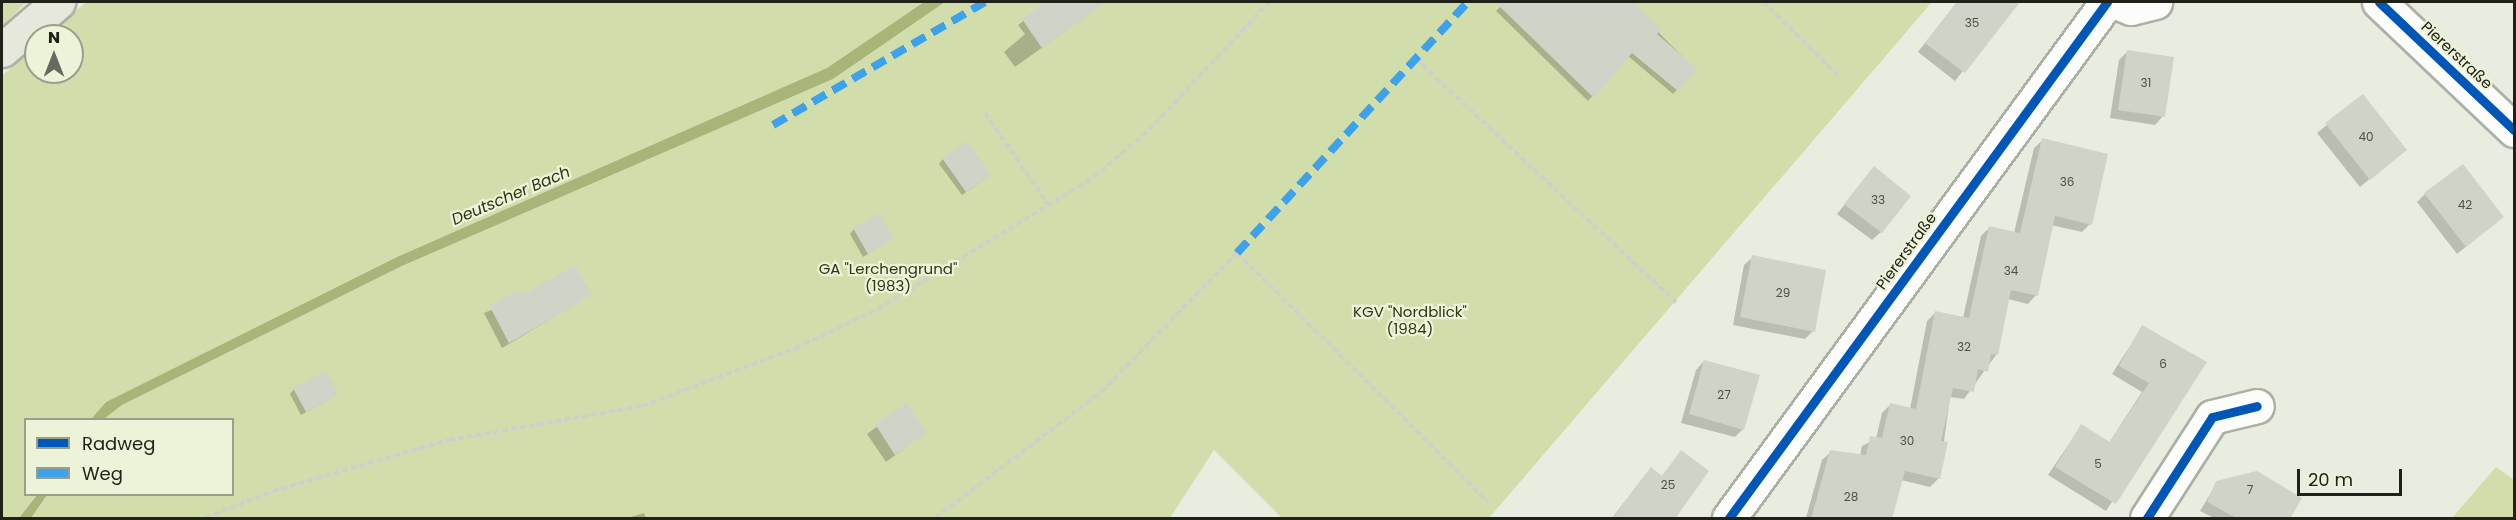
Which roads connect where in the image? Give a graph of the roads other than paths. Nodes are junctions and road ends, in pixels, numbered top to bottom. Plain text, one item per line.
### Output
1 (58, 2) edge
2 (2107, 2) edge
3 (2116, 2) edge
4 (2155, 2) edge
5 (2379, 2) edge
6 (2, 50) edge
7 (2514, 130) edge
8 (2257, 406) dead end
9 (1730, 519) edge
10 (2147, 519) edge

1 - 6 main road
2 - 9 street, Piererstraße
3 - 4 street
5 - 7 street, Piererstraße
8 - 10 street

